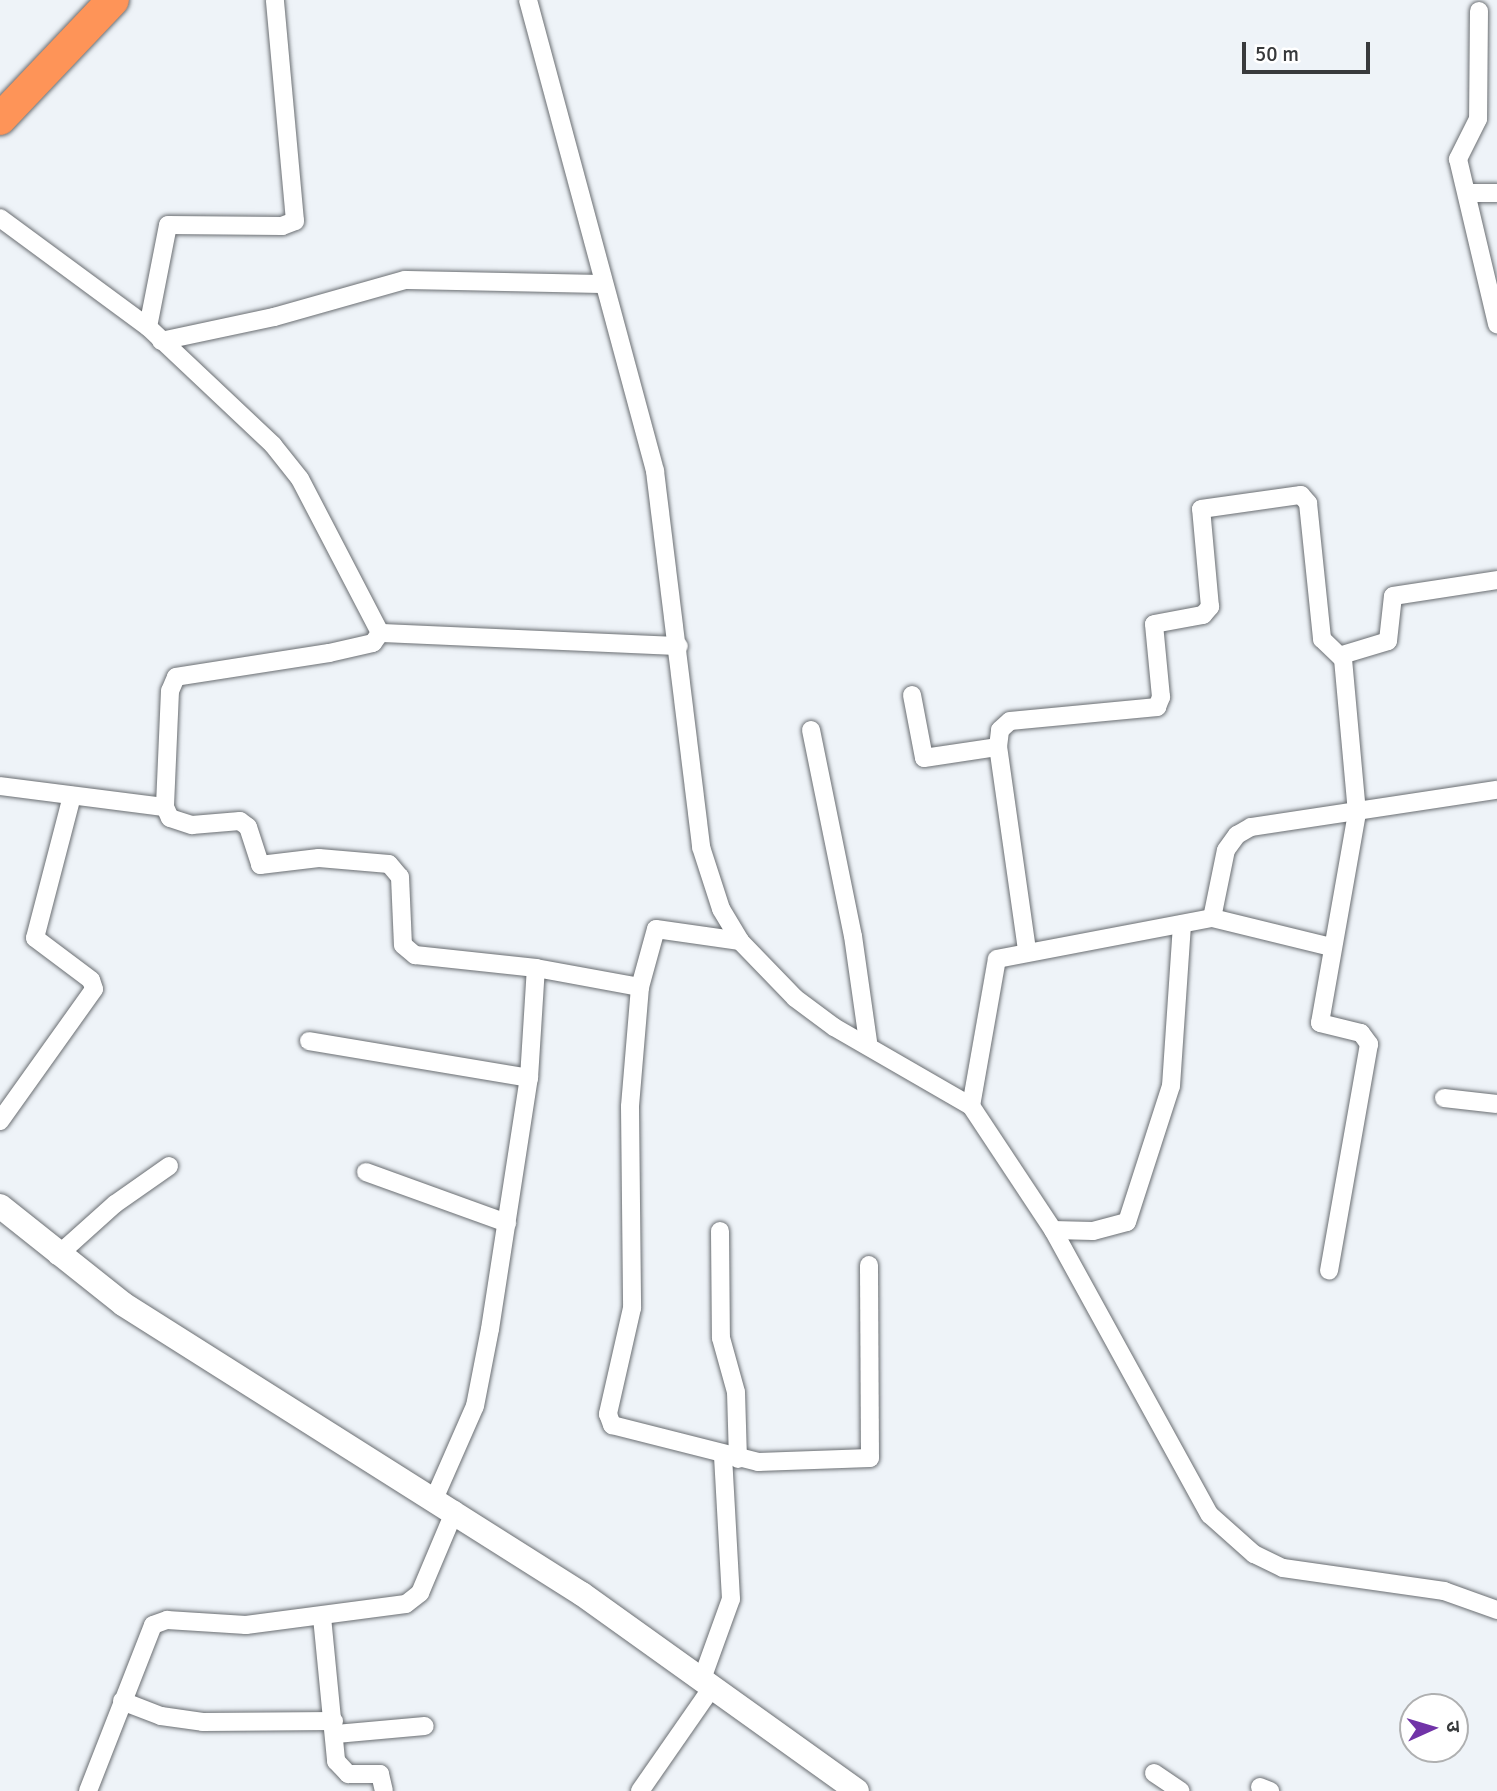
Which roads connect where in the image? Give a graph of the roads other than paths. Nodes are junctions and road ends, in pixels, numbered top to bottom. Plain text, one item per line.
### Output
1 (113, 0) edge
2 (275, 0) edge
3 (528, 0) edge
4 (1479, 11) dead end
5 (0, 119) edge
6 (1468, 193) junction
7 (1497, 193) edge
8 (0, 218) edge
9 (604, 284) junction
10 (1497, 324) edge
11 (155, 334) junction
12 (1497, 580) edge
13 (380, 633) junction
14 (679, 646) junction
15 (1342, 655) junction
16 (912, 695) dead end
17 (811, 730) dead end
18 (998, 747) junction
19 (0, 786) edge
20 (1497, 790) edge
21 (72, 796) junction
22 (164, 807) junction
23 (1357, 813) junction
24 (1212, 919) junction
25 (1182, 924) junction
26 (740, 941) junction
27 (1331, 947) junction
28 (1027, 950) junction
29 (536, 968) junction
30 (640, 987) junction
31 (309, 1041) dead end
32 (868, 1042) junction
33 (529, 1078) junction
34 (1444, 1098) dead end
35 (1497, 1104) edge
36 (971, 1106) junction
37 (0, 1121) edge
38 (169, 1166) dead end
39 (366, 1172) dead end
40 (0, 1206) edge
41 (507, 1223) junction
42 (1053, 1230) junction
43 (720, 1231) dead end
44 (57, 1256) junction
45 (869, 1265) dead end
46 (1329, 1271) dead end
47 (730, 1457) junction
48 (445, 1504) junction
49 (1497, 1610) edge
50 (322, 1618) junction
51 (708, 1683) junction
52 (122, 1701) junction
53 (425, 1726) dead end
54 (335, 1727) junction
55 (1154, 1773) dead end
56 (88, 1791) edge
57 (384, 1791) edge
58 (640, 1791) edge
59 (857, 1791) edge
60 (1181, 1791) edge

1 - 5 highway
2 - 11 street
3 - 9 street
4 - 6 street
6 - 7 street
6 - 10 street
8 - 11 street
9 - 11 street
9 - 14 street
11 - 13 street
12 - 15 street
13 - 14 street
13 - 22 street
14 - 26 street
15 - 18 street
15 - 23 street
16 - 18 street
17 - 32 street
18 - 28 street
19 - 21 street
20 - 23 street
21 - 22 street
21 - 37 street
22 - 29 street
23 - 24 street
23 - 27 street
24 - 25 street
24 - 27 street
25 - 28 street
25 - 42 street
26 - 30 street
26 - 32 street
27 - 46 street
28 - 36 street
29 - 30 street
29 - 33 street
30 - 47 street
31 - 33 street
32 - 36 street
33 - 41 street
34 - 35 street
36 - 42 street
38 - 44 street
39 - 41 street
40 - 44 main road
41 - 48 street
42 - 49 street
43 - 47 street
44 - 48 main road
45 - 47 street
47 - 51 street
48 - 50 street
48 - 51 main road
50 - 52 street
50 - 54 street
51 - 58 street
51 - 59 main road
52 - 54 street
52 - 56 street
53 - 54 street
54 - 57 street
55 - 60 street

